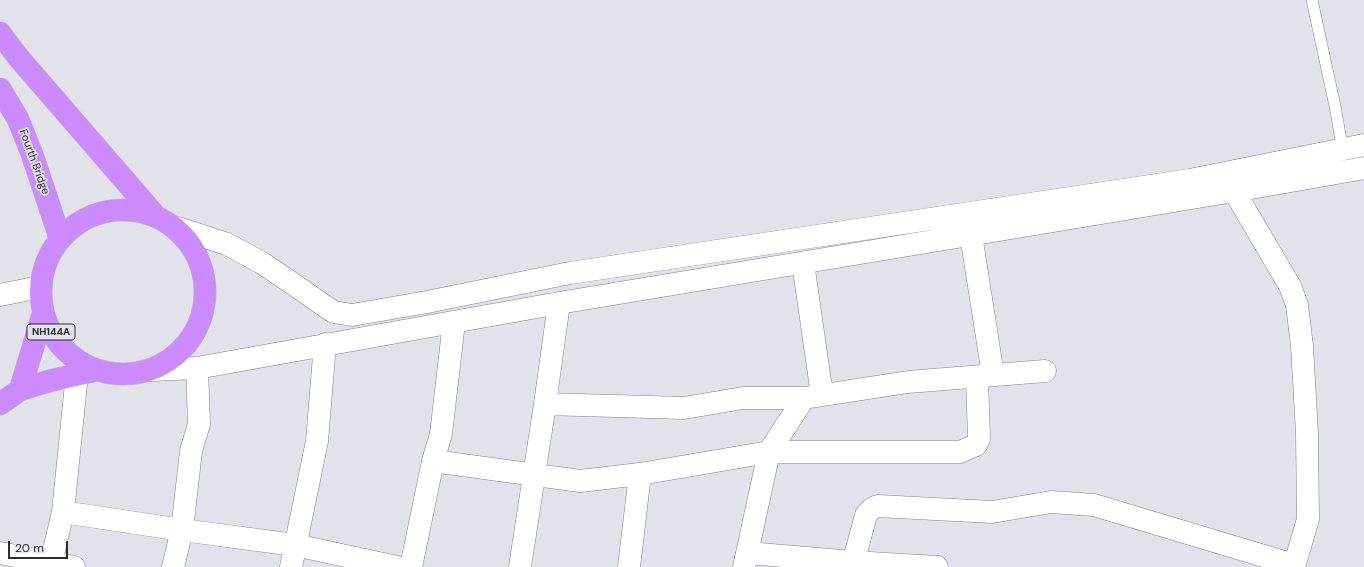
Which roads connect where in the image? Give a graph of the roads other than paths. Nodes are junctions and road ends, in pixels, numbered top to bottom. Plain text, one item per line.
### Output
1 (1312, 0) edge
2 (0, 34) edge
3 (0, 89) edge
4 (1364, 145) edge
5 (1342, 149) junction
6 (1356, 169) edge
7 (1234, 191) junction
8 (153, 214) junction
9 (178, 228) junction
10 (970, 235) junction
11 (60, 238) junction
12 (802, 263) junction
13 (40, 287) junction
14 (2, 291) edge
15 (559, 303) junction
16 (43, 314) junction
17 (454, 322) junction
18 (325, 344) junction
19 (197, 368) junction
20 (151, 370) junction
21 (1045, 371) dead end
22 (87, 372) junction
23 (985, 376) junction
24 (20, 390) junction
25 (813, 397) junction
26 (0, 404) edge
27 (545, 404) junction
28 (769, 452) junction
29 (433, 461) junction
30 (534, 474) junction
31 (640, 474) junction
32 (63, 512) junction
33 (182, 530) junction
34 (294, 545) junction
35 (0, 553) edge
36 (746, 560) edge
37 (51, 565) edge
38 (853, 565) edge
39 (1294, 566) edge
40 (74, 567) edge
41 (173, 567) edge
42 (291, 567) edge
43 (397, 567) edge
44 (411, 567) edge
45 (520, 567) edge
46 (628, 567) edge
47 (937, 567) edge

1 - 5 lane
2 - 8 highway, NH144A
3 - 11 highway, Fourth Bridge
4 - 5 street
5 - 6 lane
5 - 9 street
6 - 7 street
7 - 10 street
7 - 39 street
8 - 9 highway, NH144A
8 - 11 highway, NH144A
9 - 20 highway, NH144A
10 - 12 street
10 - 23 street
11 - 13 highway, NH144A
12 - 15 street
12 - 25 street
13 - 14 street
13 - 16 highway, NH144A
15 - 17 street
15 - 27 street
16 - 22 highway, NH144A
16 - 24 highway, NH144A
17 - 18 street
17 - 29 street
18 - 19 street
18 - 34 street
19 - 20 street
19 - 33 street
20 - 22 highway, NH144A
21 - 23 street
22 - 24 highway, NH144A
22 - 32 street
23 - 25 street
23 - 28 street
24 - 26 highway, NH144A
25 - 27 street
25 - 28 street
27 - 30 street
28 - 31 street
28 - 36 street
29 - 30 street
29 - 44 street
30 - 31 street
30 - 45 street
31 - 46 street
32 - 33 street
32 - 37 street
33 - 34 street
33 - 41 street
34 - 42 street
34 - 43 street
35 - 37 street
36 - 38 street
37 - 40 street
38 - 39 street
38 - 47 street

